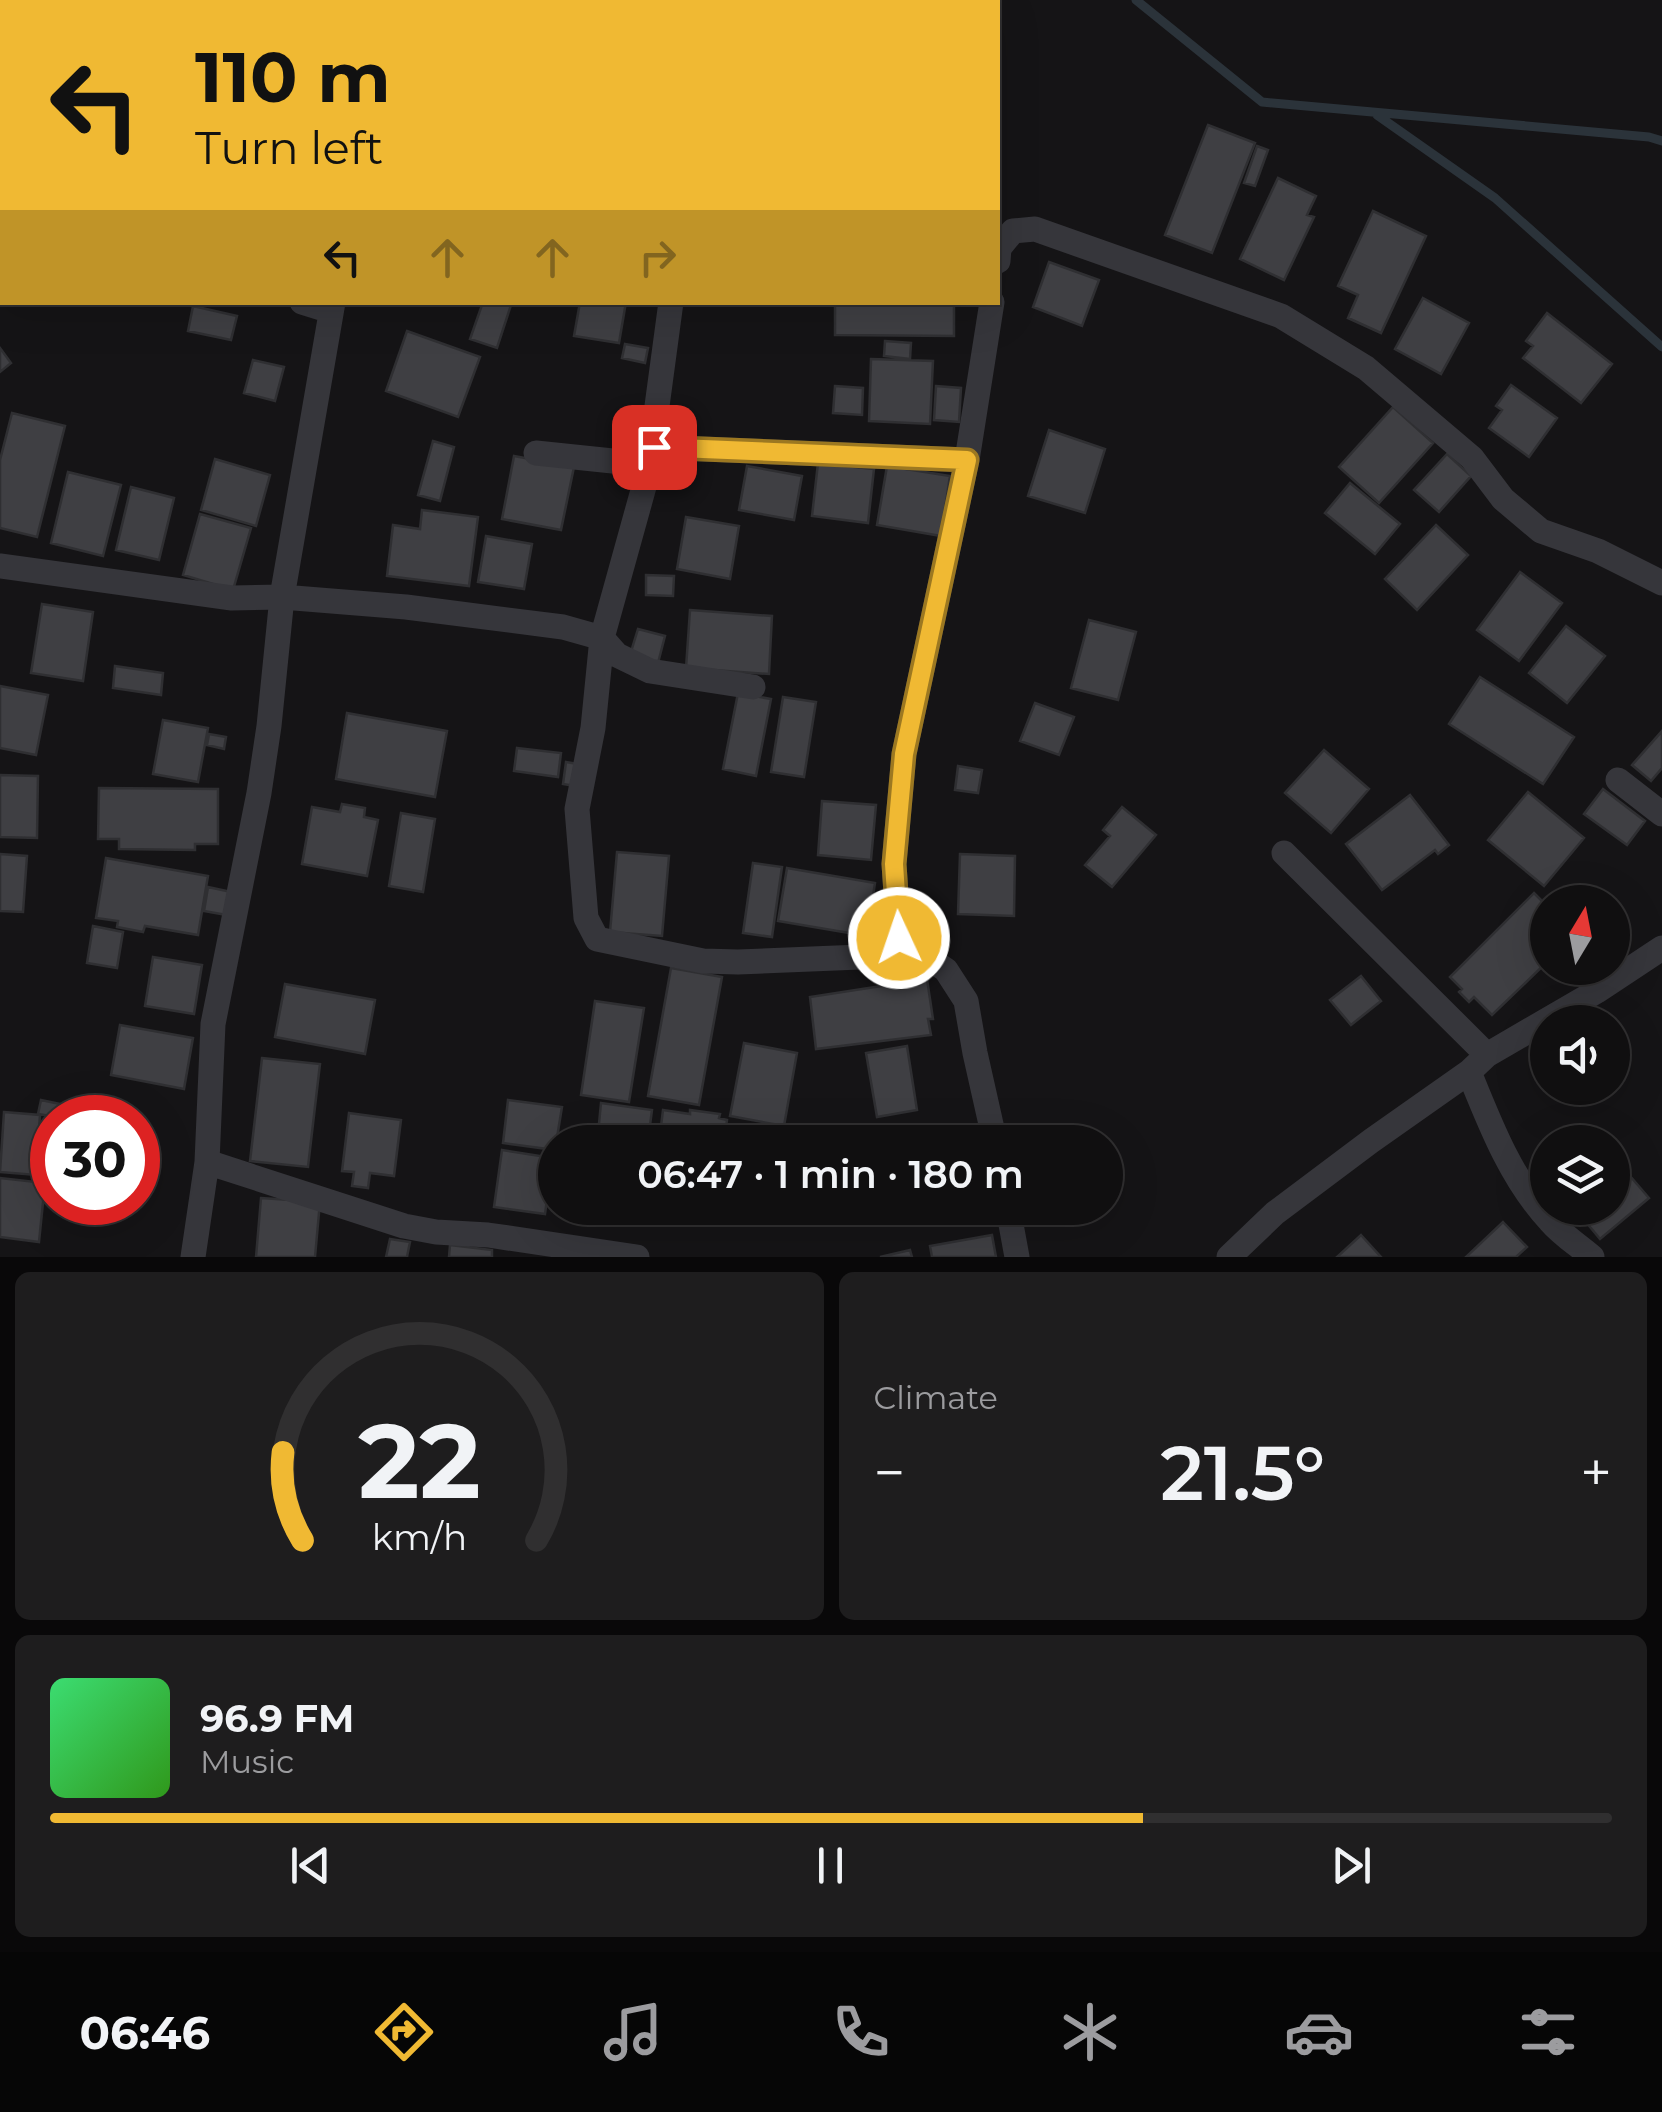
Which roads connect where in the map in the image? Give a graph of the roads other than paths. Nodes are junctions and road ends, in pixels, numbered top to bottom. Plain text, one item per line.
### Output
1 (1000, 247) edge
2 (671, 305) edge
3 (992, 305) edge
4 (332, 307) edge
5 (536, 454) dead end
6 (653, 456) junction
7 (967, 460) junction
8 (0, 566) edge
9 (1662, 583) edge
10 (282, 597) junction
11 (602, 638) junction
12 (753, 687) dead end
13 (1618, 780) dead end
14 (1662, 814) edge
15 (1284, 853) dead end
16 (899, 938) junction
17 (1662, 948) edge
18 (1478, 1063) junction
19 (991, 1125) edge
20 (207, 1162) junction
21 (1011, 1225) edge
22 (193, 1257) edge
23 (637, 1257) edge
24 (1018, 1257) edge
25 (1229, 1257) edge
26 (1592, 1257) edge

1 - 9 street
2 - 6 street
3 - 7 street
4 - 10 street
5 - 6 street
6 - 7 street
6 - 11 street
7 - 16 street
8 - 10 street
10 - 11 street
10 - 20 street
11 - 12 street
11 - 16 street
13 - 14 street
15 - 18 street
16 - 19 street
17 - 18 street
18 - 25 street
18 - 26 street
20 - 22 street
20 - 23 street
21 - 24 street

